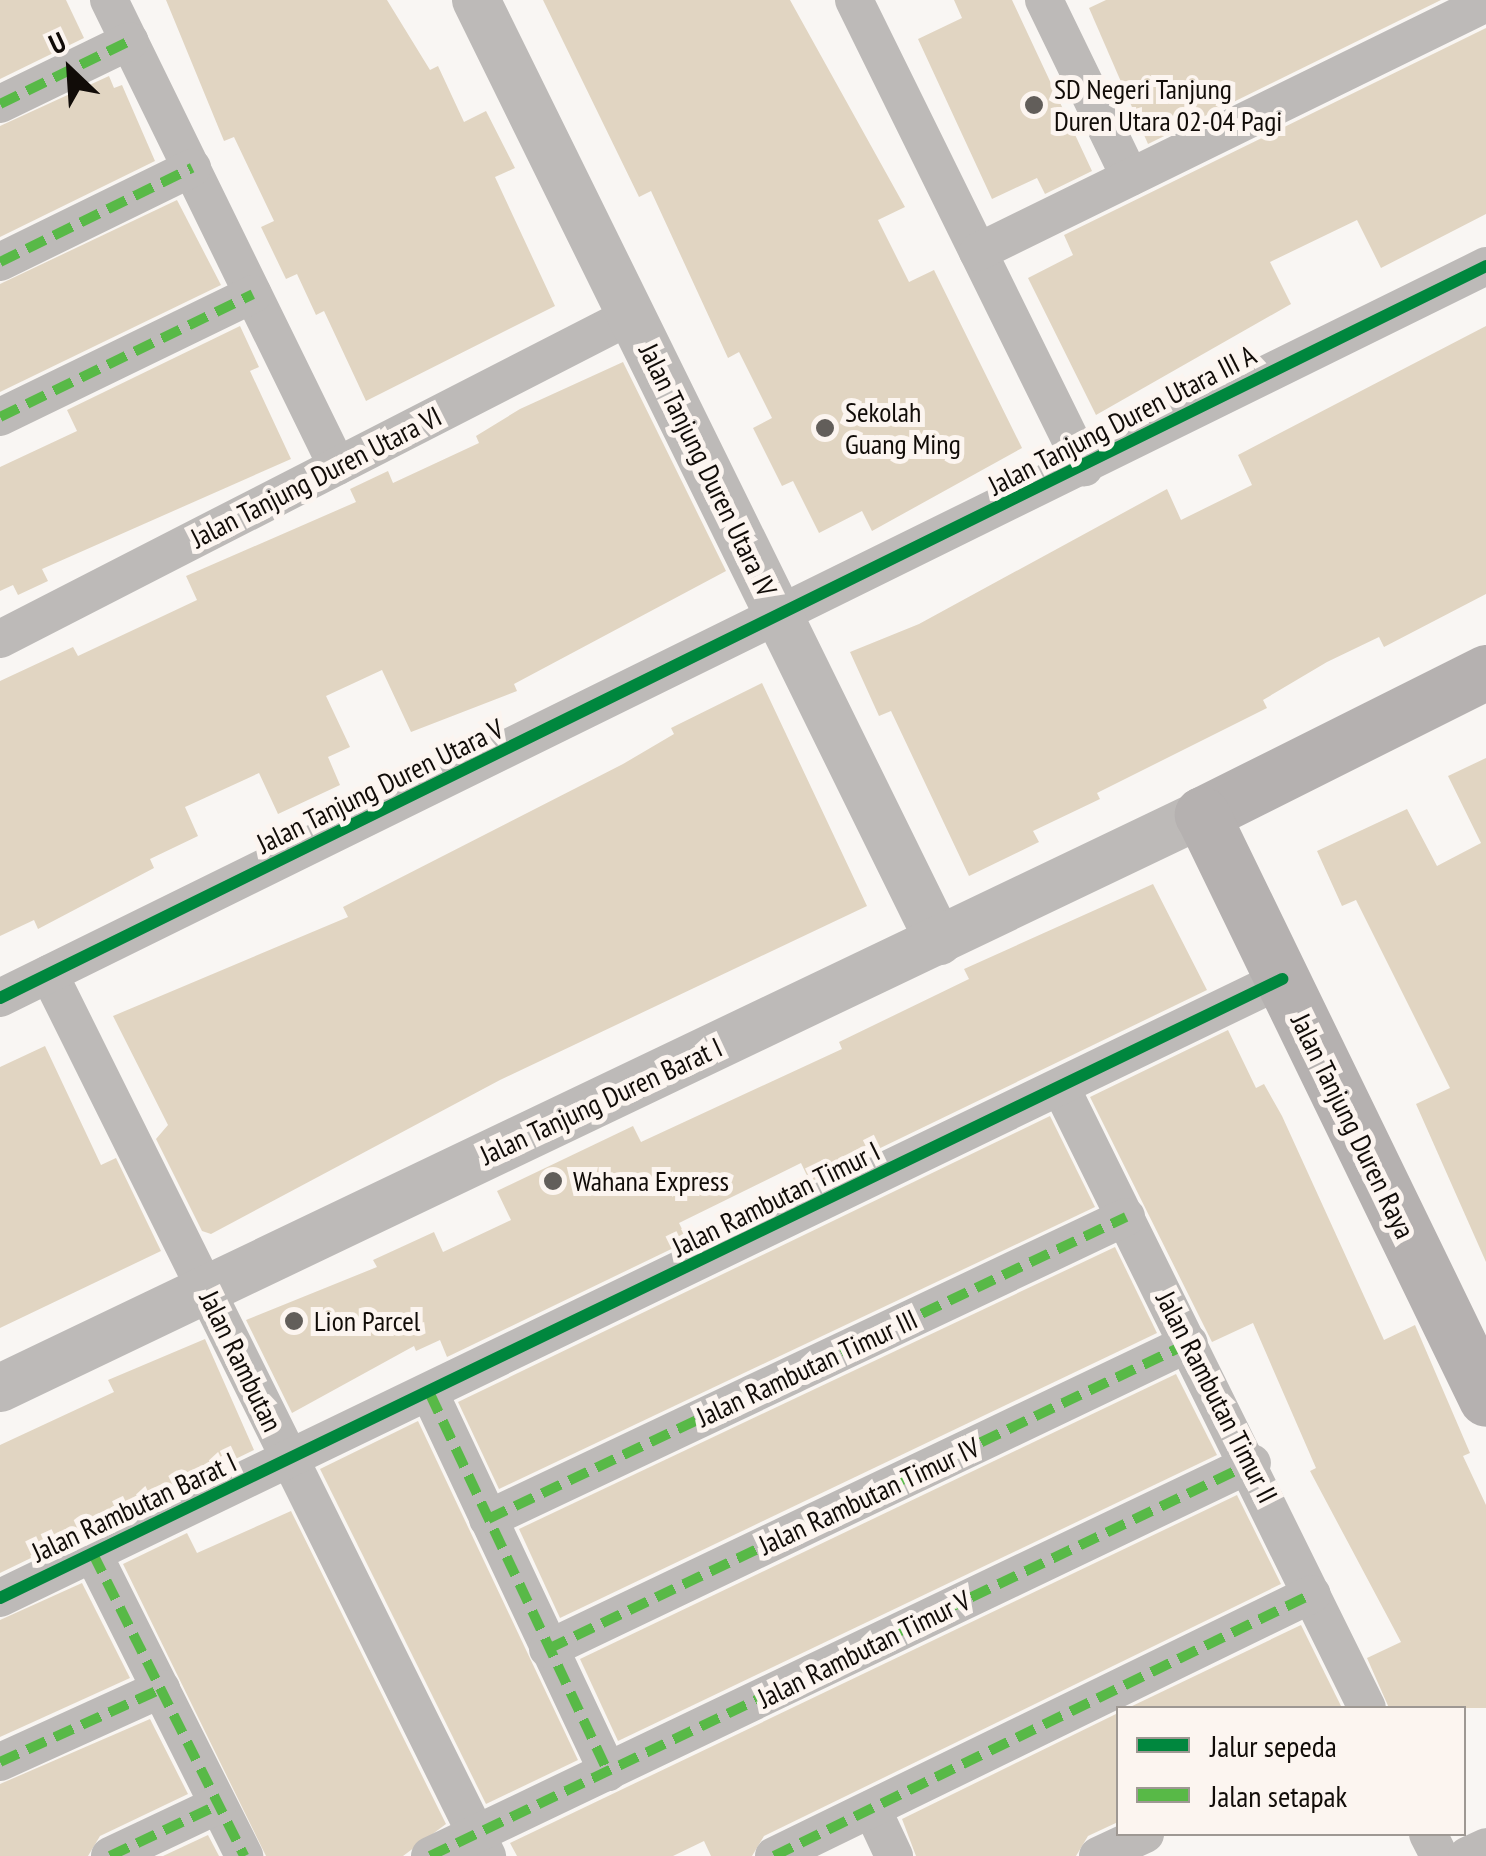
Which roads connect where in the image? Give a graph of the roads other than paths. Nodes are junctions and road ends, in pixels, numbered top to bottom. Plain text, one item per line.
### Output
1 (109, 0) edge
2 (476, 0) edge
3 (854, 0) edge
4 (1486, 3) edge
5 (1054, 4) edge
6 (130, 41) junction
7 (0, 104) edge
8 (192, 168) junction
9 (1130, 177) junction
10 (978, 252) junction
11 (0, 262) edge
12 (1486, 266) edge
13 (253, 294) junction
14 (632, 315) junction
15 (0, 417) edge
16 (337, 466) junction
17 (1084, 467) junction
18 (781, 620) junction
19 (0, 639) edge
20 (1486, 672) edge
21 (1202, 814) junction
22 (939, 940) junction
23 (49, 974) junction
24 (1282, 978) junction
25 (0, 998) edge
26 (1061, 1088) junction
27 (1126, 1217) junction
28 (205, 1288) junction
29 (1189, 1343) junction
30 (0, 1388) edge
31 (430, 1394) junction
32 (1486, 1399) edge
33 (290, 1460) junction
34 (1252, 1463) junction
35 (488, 1518) junction
36 (93, 1554) junction
37 (1312, 1594) junction
38 (0, 1598) edge
39 (548, 1648) junction
40 (161, 1689) junction
41 (1367, 1706) edge
42 (0, 1762) edge
43 (608, 1772) junction
44 (218, 1805) junction
45 (872, 1809) junction
46 (1141, 1836) edge
47 (481, 1845) edge
48 (1486, 1847) edge
49 (110, 1856) edge
50 (244, 1856) edge
51 (430, 1856) edge
52 (774, 1856) edge
53 (894, 1856) edge
54 (1098, 1856) edge
55 (1467, 1856) edge

1 - 6 street
2 - 14 street, Jalan Tanjung Duren Utara IV
3 - 10 street
4 - 9 street
5 - 9 street
6 - 7 street
6 - 8 street
8 - 11 street
8 - 13 street
9 - 10 street
10 - 17 street
12 - 17 street, Jalan Tanjung Duren Utara III A
13 - 15 street
13 - 16 street
14 - 16 street, Jalan Tanjung Duren Utara VI
14 - 18 street, Jalan Tanjung Duren Utara IV
16 - 19 street, Jalan Tanjung Duren Utara VI
17 - 18 street, Jalan Tanjung Duren Utara III A
18 - 22 street, Jalan Tanjung Duren Utara IV
18 - 23 street, Jalan Tanjung Duren Utara V
20 - 21 main road
21 - 22 street, Jalan Tanjung Duren Barat I
21 - 24 main road, Jalan Tanjung Duren Raya
22 - 28 street, Jalan Tanjung Duren Barat I
23 - 25 street, Jalan Tanjung Duren Utara V
23 - 28 street, Jalan Rambutan
24 - 26 street, Jalan Rambutan Timur I
24 - 32 main road, Jalan Tanjung Duren Raya
26 - 27 street, Jalan Rambutan Timur II
26 - 31 street, Jalan Rambutan Timur I
27 - 29 street, Jalan Rambutan Timur II
27 - 35 street, Jalan Rambutan Timur III
28 - 30 street, Jalan Tanjung Duren Barat I
28 - 33 street, Jalan Rambutan
29 - 34 street, Jalan Rambutan Timur II
29 - 39 street, Jalan Rambutan Timur IV
31 - 33 street, Jalan Rambutan Timur I
31 - 35 street
33 - 36 street, Jalan Rambutan Barat I
33 - 47 street, Jalan Rambutan
34 - 37 street, Jalan Rambutan Timur II
34 - 43 street, Jalan Rambutan Timur V
35 - 39 street
36 - 38 street, Jalan Rambutan Barat I
36 - 40 street
37 - 41 street, Jalan Rambutan Timur II
37 - 45 street
39 - 43 street
40 - 42 street
40 - 44 street
43 - 47 street, Jalan Rambutan Timur V
44 - 49 street
44 - 50 street
45 - 52 street
45 - 53 street
46 - 54 street
47 - 51 street, Jalan Rambutan Timur V
48 - 55 street

